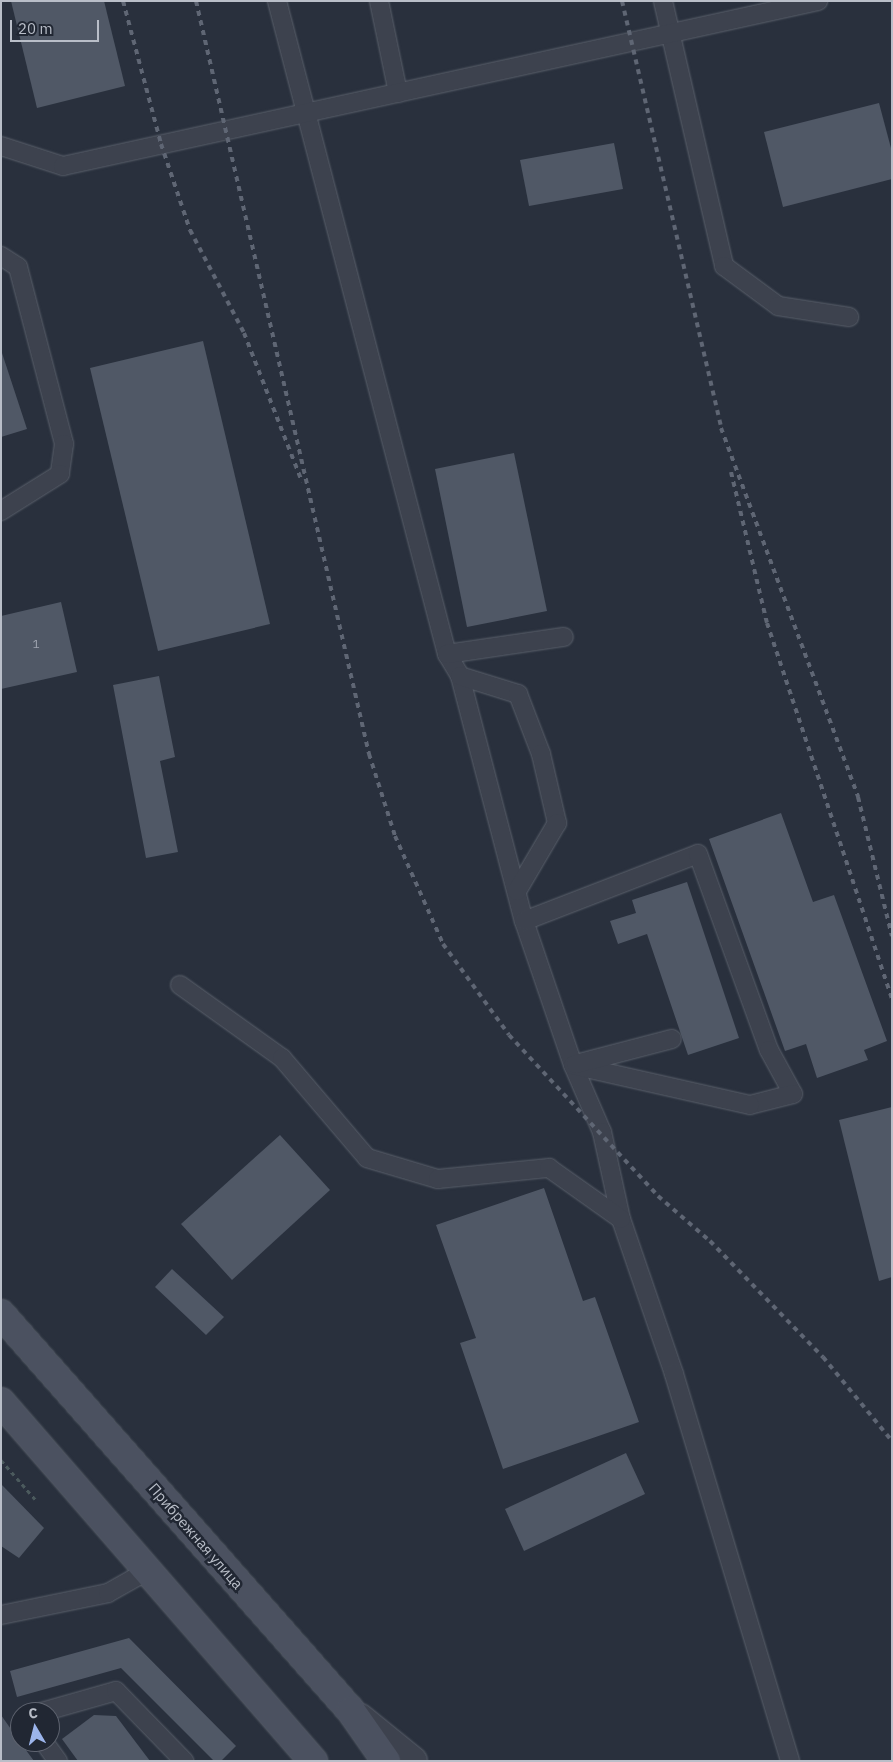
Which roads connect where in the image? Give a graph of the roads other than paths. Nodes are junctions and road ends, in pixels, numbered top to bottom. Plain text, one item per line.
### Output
1 (277, 1) edge
2 (379, 1) edge
3 (663, 1) edge
4 (818, 1) edge
5 (670, 33) junction
6 (398, 93) junction
7 (304, 113) junction
8 (1, 146) edge
9 (1, 256) edge
10 (850, 317) dead end
11 (1, 511) edge
12 (564, 637) dead end
13 (447, 654) junction
14 (460, 676) junction
15 (516, 891) junction
16 (524, 921) junction
17 (180, 985) dead end
18 (672, 1039) dead end
19 (573, 1065) junction
20 (621, 1219) junction
21 (1, 1314) edge
22 (1, 1402) edge
23 (147, 1572) junction
24 (1, 1615) edge
25 (60, 1707) edge
26 (351, 1711) junction
27 (312, 1760) edge
28 (184, 1761) edge
29 (386, 1761) edge
30 (413, 1761) edge
31 (790, 1761) edge

1 - 7 lane
2 - 6 lane
3 - 5 lane
4 - 5 lane
5 - 6 lane
5 - 10 lane
6 - 7 lane
7 - 8 lane
7 - 13 lane
9 - 11 lane
12 - 13 lane
13 - 14 lane
14 - 15 lane
14 - 15 lane
15 - 16 lane
16 - 19 lane
16 - 19 lane
17 - 20 lane
18 - 19 lane
19 - 20 lane
20 - 31 lane
21 - 26 main road, Прибрежная улица
22 - 23 main road
23 - 24 lane
23 - 27 main road
25 - 28 lane
26 - 29 main road, Прибрежная улица
26 - 30 street

